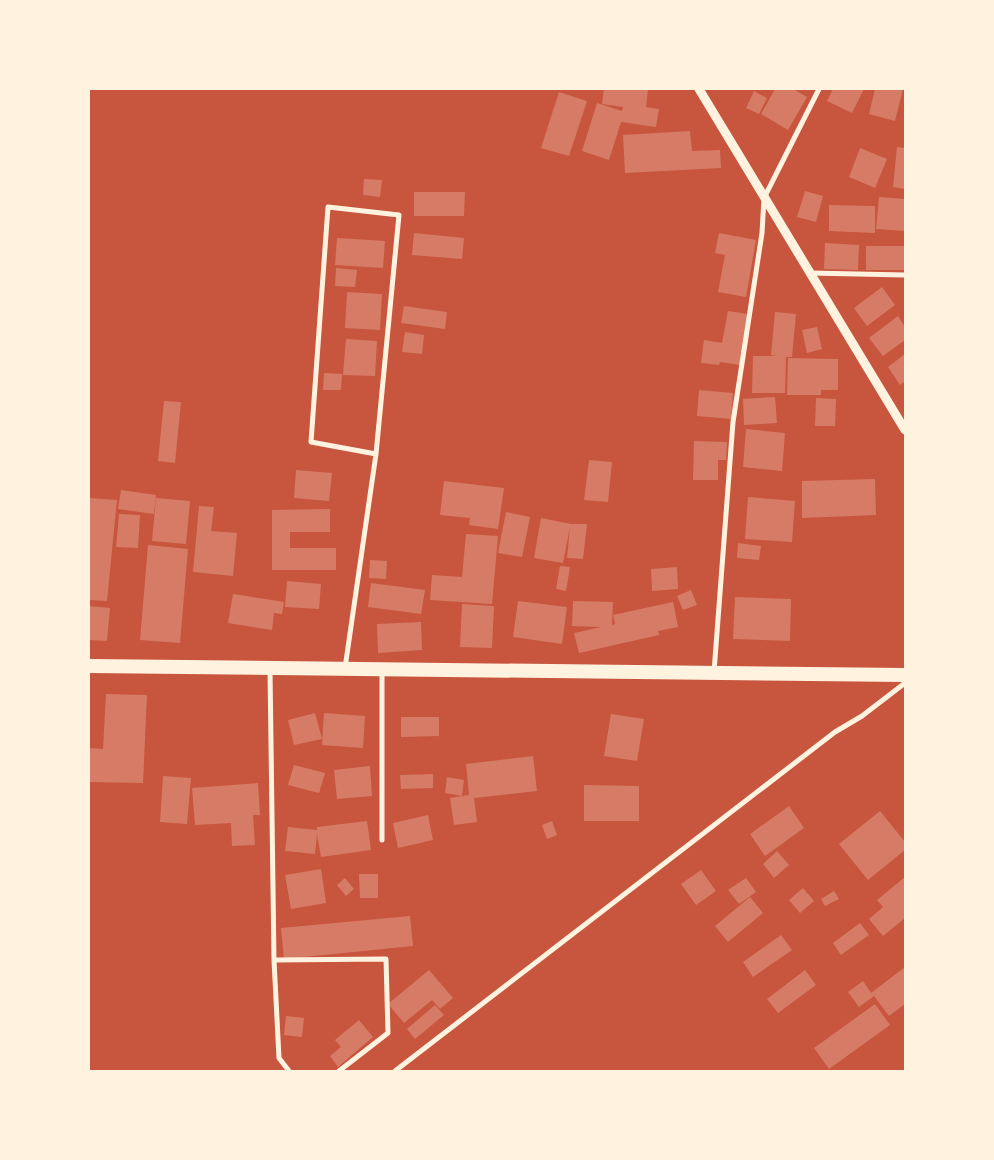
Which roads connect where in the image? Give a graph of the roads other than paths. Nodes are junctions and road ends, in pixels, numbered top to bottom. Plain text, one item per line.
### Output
1 (699, 89) edge
2 (820, 89) edge
3 (764, 198) junction
4 (810, 273) junction
5 (905, 275) edge
6 (905, 430) edge
7 (376, 454) junction
8 (89, 666) edge
9 (270, 667) junction
10 (345, 668) junction
11 (382, 669) junction
12 (714, 672) junction
13 (905, 675) edge
14 (905, 683) edge
15 (382, 840) dead end
16 (274, 960) junction
17 (289, 1071) edge
18 (340, 1071) edge
19 (395, 1071) edge

1 - 3 street
2 - 3 street
3 - 4 street
3 - 12 street
4 - 5 street
4 - 6 street
7 - 7 street
7 - 10 street
8 - 9 highway
9 - 10 highway
9 - 16 street
10 - 11 highway
11 - 12 highway
11 - 15 street
12 - 13 highway
14 - 19 street
16 - 17 street
16 - 18 street

